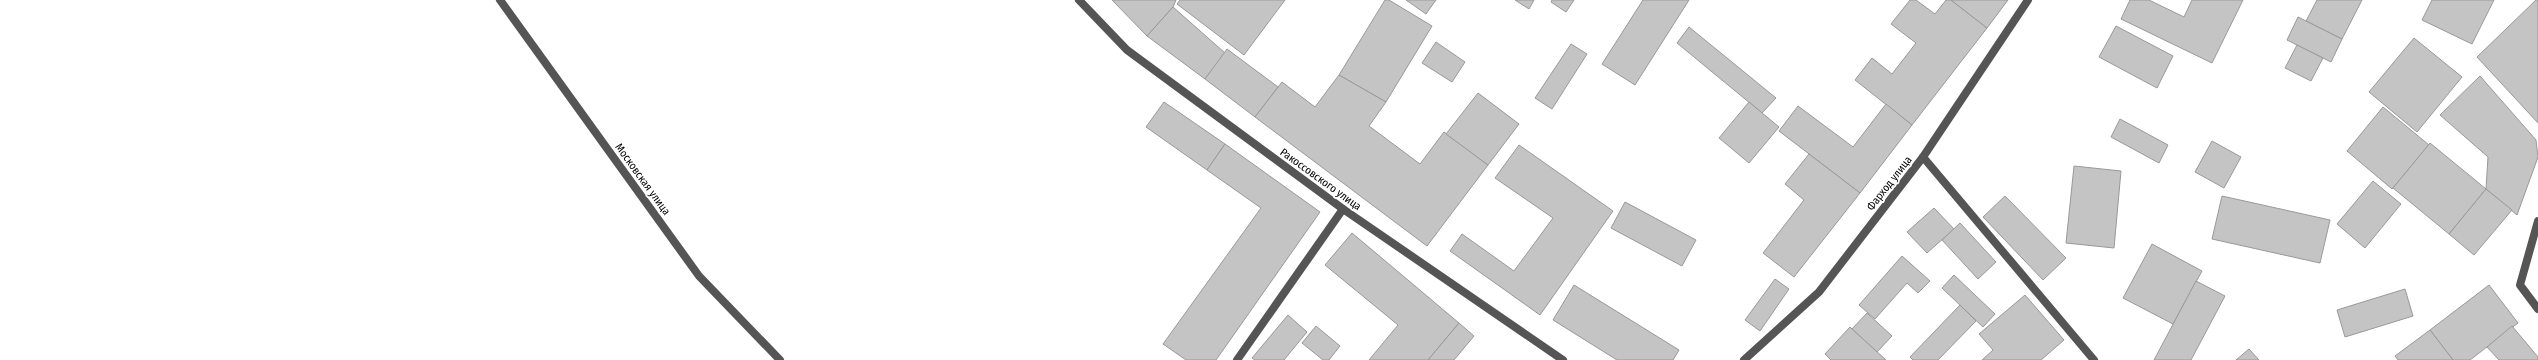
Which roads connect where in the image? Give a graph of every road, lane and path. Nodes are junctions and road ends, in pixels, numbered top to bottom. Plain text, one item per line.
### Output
1 (500, 0) edge
2 (1079, 0) edge
3 (2028, 0) edge
4 (1923, 157) junction
5 (1343, 209) junction
6 (2538, 221) edge
7 (2538, 309) edge
8 (780, 360) edge
9 (1237, 360) edge
10 (1563, 360) edge
11 (1744, 360) edge
12 (2094, 360) edge

1 - 8 street, Московская улица
2 - 5 street, Ракоссовского улица
3 - 4 street, Фарход улица
4 - 11 street, Фарход улица
4 - 12 street
5 - 9 street
5 - 10 street, Ракоссовского улица
6 - 7 street

